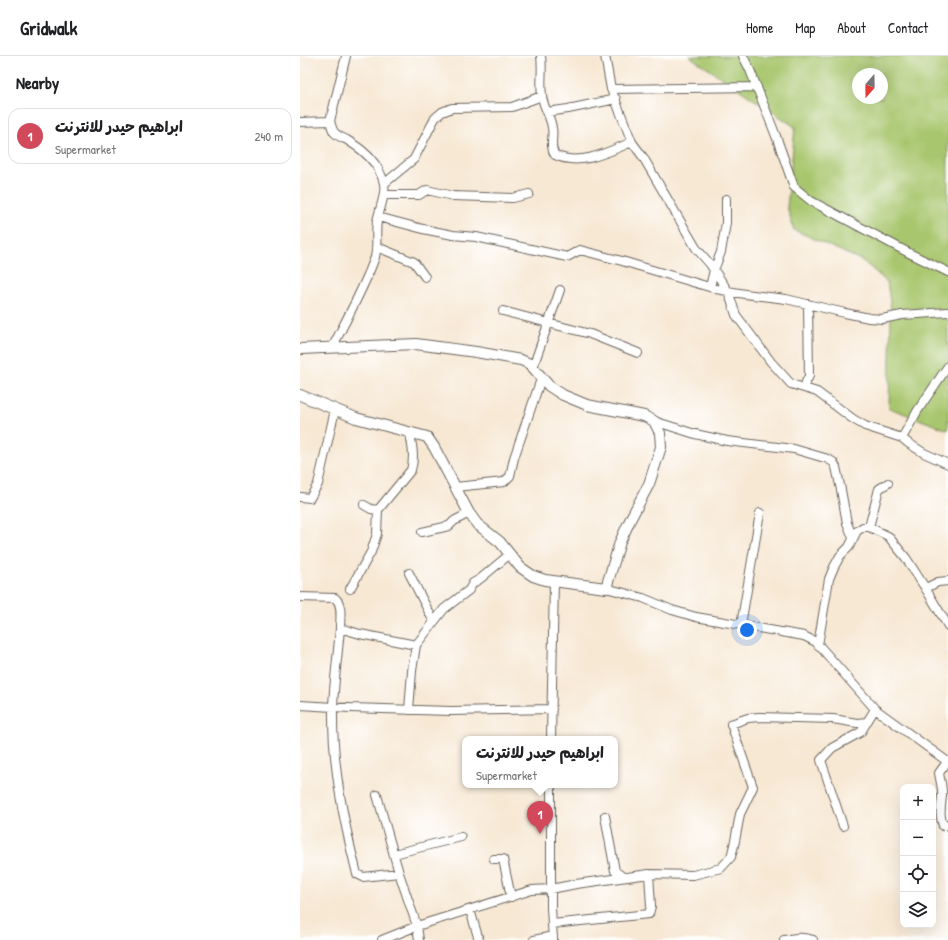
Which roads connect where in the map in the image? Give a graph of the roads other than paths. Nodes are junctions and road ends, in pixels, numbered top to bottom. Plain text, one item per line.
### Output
1 (346, 56) edge
2 (541, 56) edge
3 (605, 56) edge
4 (742, 56) edge
5 (757, 87) junction
6 (611, 89) junction
7 (542, 96) junction
8 (616, 100) junction
9 (547, 112) junction
10 (330, 121) junction
11 (300, 122) edge
12 (632, 142) junction
13 (384, 183) junction
14 (529, 194) dead end
15 (384, 195) junction
16 (726, 199) dead end
17 (378, 217) junction
18 (377, 247) junction
19 (714, 270) junction
20 (948, 272) edge
21 (425, 277) dead end
22 (710, 287) junction
23 (560, 290) dead end
24 (728, 291) junction
25 (808, 304) junction
26 (503, 311) dead end
27 (948, 312) edge
28 (548, 322) junction
29 (332, 348) junction
30 (300, 349) edge
31 (638, 353) dead end
32 (948, 366) edge
33 (533, 367) junction
34 (542, 376) junction
35 (805, 388) junction
36 (300, 395) edge
37 (335, 410) junction
38 (654, 421) junction
39 (410, 433) junction
40 (902, 438) junction
41 (948, 464) edge
42 (888, 483) dead end
43 (455, 488) junction
44 (300, 497) edge
45 (364, 505) dead end
46 (378, 510) junction
47 (760, 512) dead end
48 (469, 513) junction
49 (869, 527) junction
50 (422, 532) dead end
51 (853, 538) junction
52 (510, 554) junction
53 (409, 573) dead end
54 (554, 581) junction
55 (948, 581) edge
56 (606, 588) junction
57 (926, 588) junction
58 (350, 589) dead end
59 (300, 597) edge
60 (434, 622) junction
61 (741, 625) junction
62 (948, 626) edge
63 (340, 628) junction
64 (416, 645) junction
65 (818, 646) junction
66 (300, 705) edge
67 (333, 707) junction
68 (552, 709) junction
69 (875, 709) junction
70 (409, 710) junction
71 (867, 722) junction
72 (551, 736) edge
73 (948, 762) edge
74 (551, 788) edge
75 (377, 795) dead end
76 (605, 816) dead end
77 (948, 825) edge
78 (843, 826) dead end
79 (461, 837) dead end
80 (394, 854) junction
81 (494, 859) dead end
82 (399, 873) junction
83 (649, 874) junction
84 (623, 877) junction
85 (551, 889) junction
86 (510, 897) junction
87 (470, 910) junction
88 (552, 924) junction
89 (417, 926) junction
90 (553, 938) edge
91 (382, 940) edge
92 (419, 940) edge
93 (479, 940) edge
94 (534, 940) edge
95 (784, 940) edge
96 (813, 940) edge

1 - 10 street
2 - 7 street
3 - 6 street
4 - 5 street
5 - 6 street
5 - 20 street
6 - 8 street
7 - 9 street
7 - 13 street
8 - 9 street
8 - 12 street
9 - 12 street
10 - 11 street
10 - 13 street
12 - 19 street
13 - 15 street
14 - 15 street
15 - 17 street
16 - 19 street
17 - 18 street
17 - 22 street
18 - 21 street
18 - 29 street
19 - 22 street
19 - 24 street
22 - 24 street
23 - 28 street
24 - 25 street
24 - 35 street
25 - 27 street
25 - 35 street
26 - 28 street
28 - 31 street
28 - 33 street
29 - 30 street
29 - 33 street
32 - 40 street
33 - 34 street
34 - 38 street
34 - 43 street
35 - 40 street
36 - 37 street
37 - 39 street
37 - 44 street
38 - 51 street
38 - 56 street
39 - 43 street
39 - 46 street
40 - 41 street
42 - 49 street
43 - 48 street
45 - 46 street
46 - 58 street
47 - 61 street
48 - 50 street
48 - 52 street
49 - 51 street
49 - 57 street
51 - 65 street
52 - 54 street
52 - 60 street
53 - 60 street
54 - 56 street
54 - 68 street
55 - 57 street
56 - 61 street
57 - 62 street
59 - 63 street
60 - 64 street
61 - 65 street
63 - 64 street
63 - 67 street
64 - 70 street
65 - 69 street
66 - 67 street
67 - 70 street
67 - 82 street
68 - 70 street
68 - 72 street
69 - 71 street
69 - 73 street
71 - 78 street
71 - 83 street
73 - 77 street
74 - 85 street
75 - 80 street
76 - 84 street
79 - 80 street
80 - 82 street
81 - 86 street
82 - 89 street
83 - 84 street
83 - 88 street
84 - 85 street
85 - 86 street
85 - 88 street
86 - 87 street
87 - 89 street
87 - 93 street
88 - 90 street
89 - 91 street
89 - 92 street
90 - 94 street
95 - 96 street

